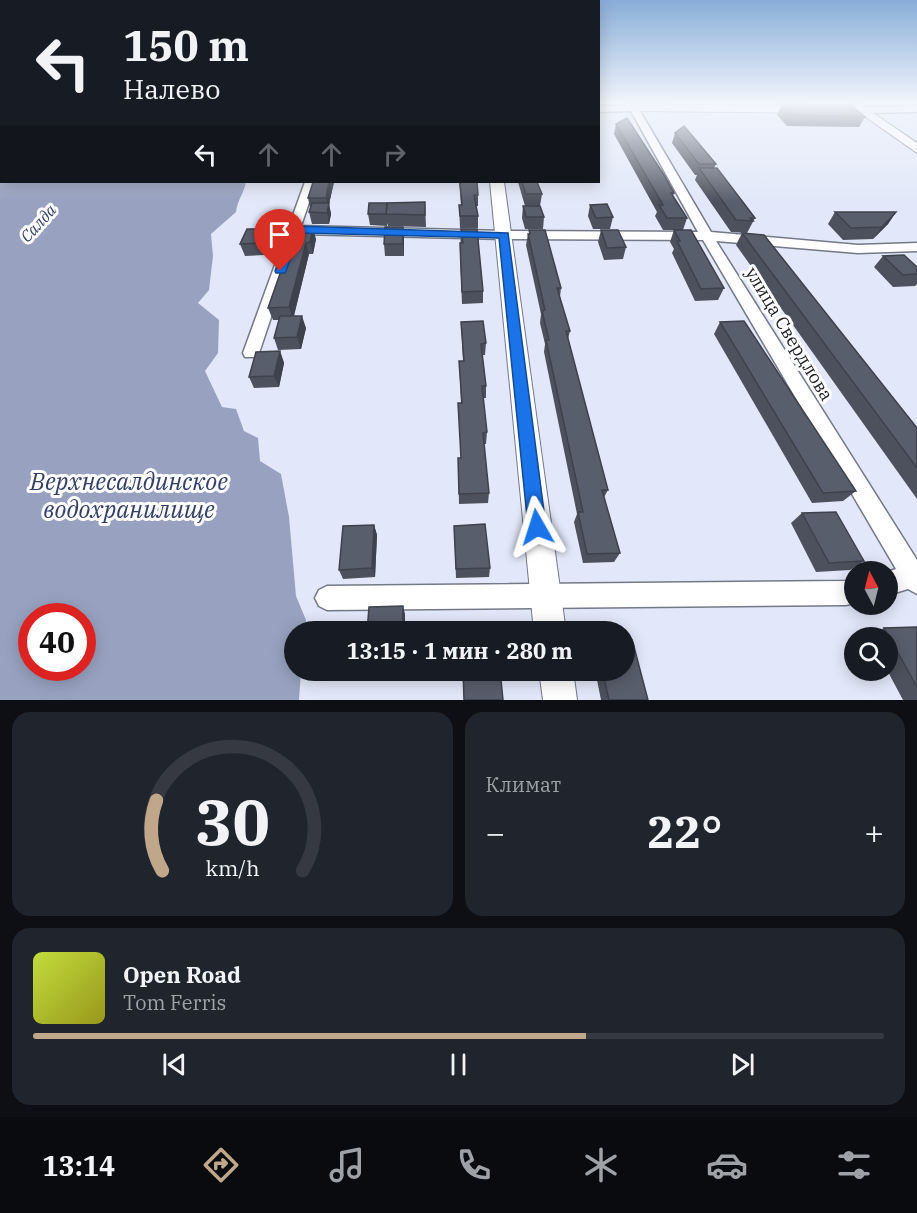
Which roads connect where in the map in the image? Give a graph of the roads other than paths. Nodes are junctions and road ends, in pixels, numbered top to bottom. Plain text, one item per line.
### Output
1 (650, 137) edge
2 (900, 137) edge
3 (917, 149) edge
4 (310, 183) edge
5 (497, 183) edge
6 (295, 230) junction
7 (504, 235) junction
8 (707, 236) junction
9 (917, 247) edge
10 (251, 353) dead end
11 (916, 578) edge
12 (898, 581) edge
13 (844, 593) edge
14 (545, 594) junction
15 (327, 598) dead end
16 (549, 621) edge
17 (557, 681) edge
18 (560, 700) edge

1 - 8 street, улица Свердлова
2 - 3 street
4 - 6 street
5 - 7 street
6 - 7 street
6 - 10 street
7 - 8 street
7 - 14 street
8 - 9 street
8 - 11 street, улица Свердлова
11 - 12 street
13 - 14 street
14 - 15 street
14 - 16 street
17 - 18 street

